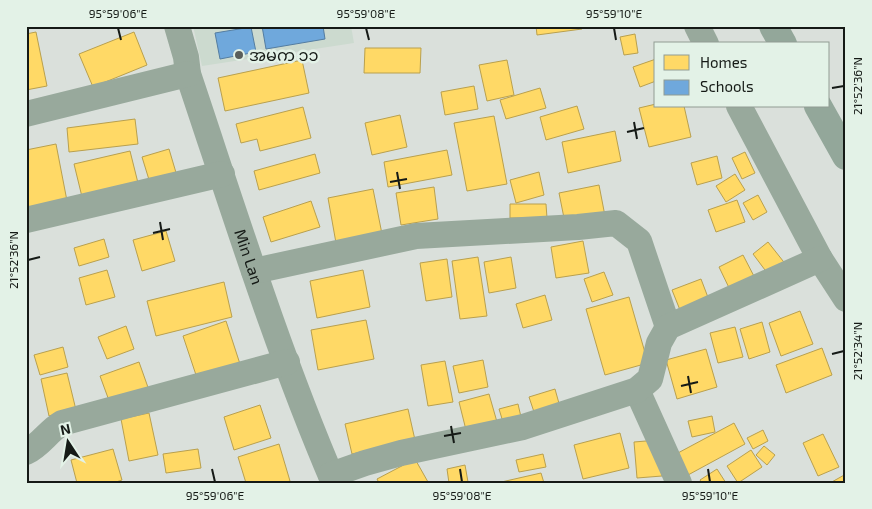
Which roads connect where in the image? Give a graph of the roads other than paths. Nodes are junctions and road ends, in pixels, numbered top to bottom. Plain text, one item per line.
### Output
1 (177, 26) edge
2 (697, 26) edge
3 (774, 26) edge
4 (705, 42) edge
5 (782, 42) edge
6 (188, 74) junction
7 (740, 108) edge
8 (819, 108) edge
9 (26, 114) edge
10 (846, 156) edge
11 (222, 174) junction
12 (26, 220) edge
13 (820, 260) junction
14 (254, 271) junction
15 (846, 299) edge
16 (668, 327) junction
17 (287, 362) junction
18 (637, 390) junction
19 (26, 452) edge
20 (333, 479) edge
21 (679, 483) edge

1 - 6 street, Min Lan
2 - 4 street
3 - 5 main road
6 - 9 street
6 - 11 street, Min Lan
7 - 13 street
8 - 10 main road
11 - 12 street
11 - 14 street, Min Lan
13 - 15 street
13 - 16 street
14 - 16 street
14 - 17 street, Min Lan
16 - 18 street
17 - 19 street
17 - 20 street, Min Lan
18 - 20 street
18 - 21 street

